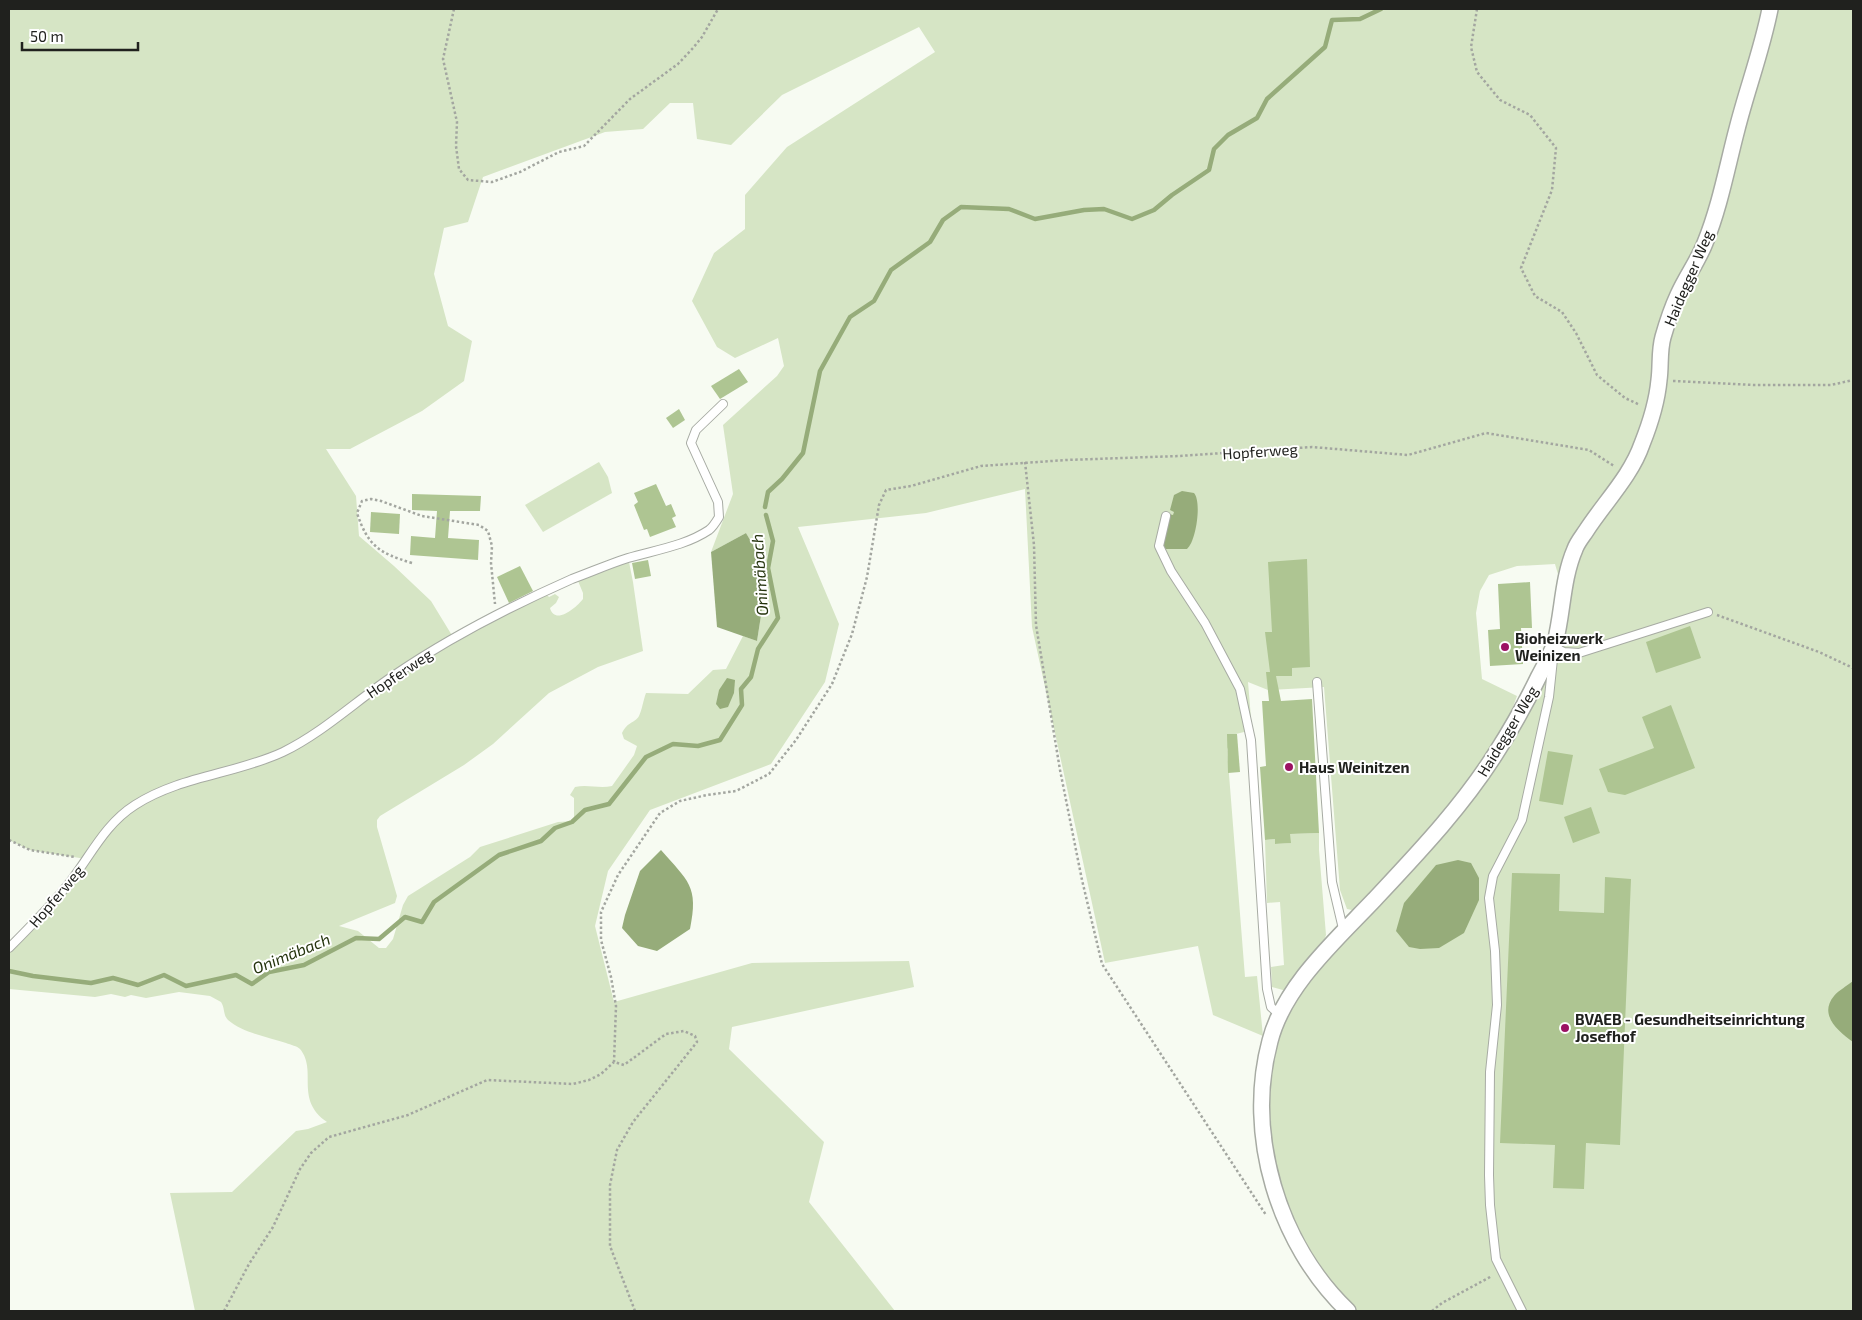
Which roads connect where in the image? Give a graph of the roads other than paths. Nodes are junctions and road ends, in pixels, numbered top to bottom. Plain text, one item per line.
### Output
1 (1770, 9) edge
2 (723, 404) dead end
3 (1166, 516) dead end
4 (1708, 612) road end
5 (1554, 646) junction
6 (1317, 682) dead end
7 (1344, 933) junction
8 (9, 948) edge
9 (1279, 1014) junction
10 (1348, 1311) edge
11 (1522, 1311) edge

1 - 5 street, Haidegger Weg
2 - 8 lane, Hopferweg
3 - 9 lane
4 - 5 lane
5 - 7 street, Haidegger Weg
5 - 11 lane
6 - 7 lane
7 - 9 street, Haidegger Weg
9 - 10 street, Haidegger Weg

